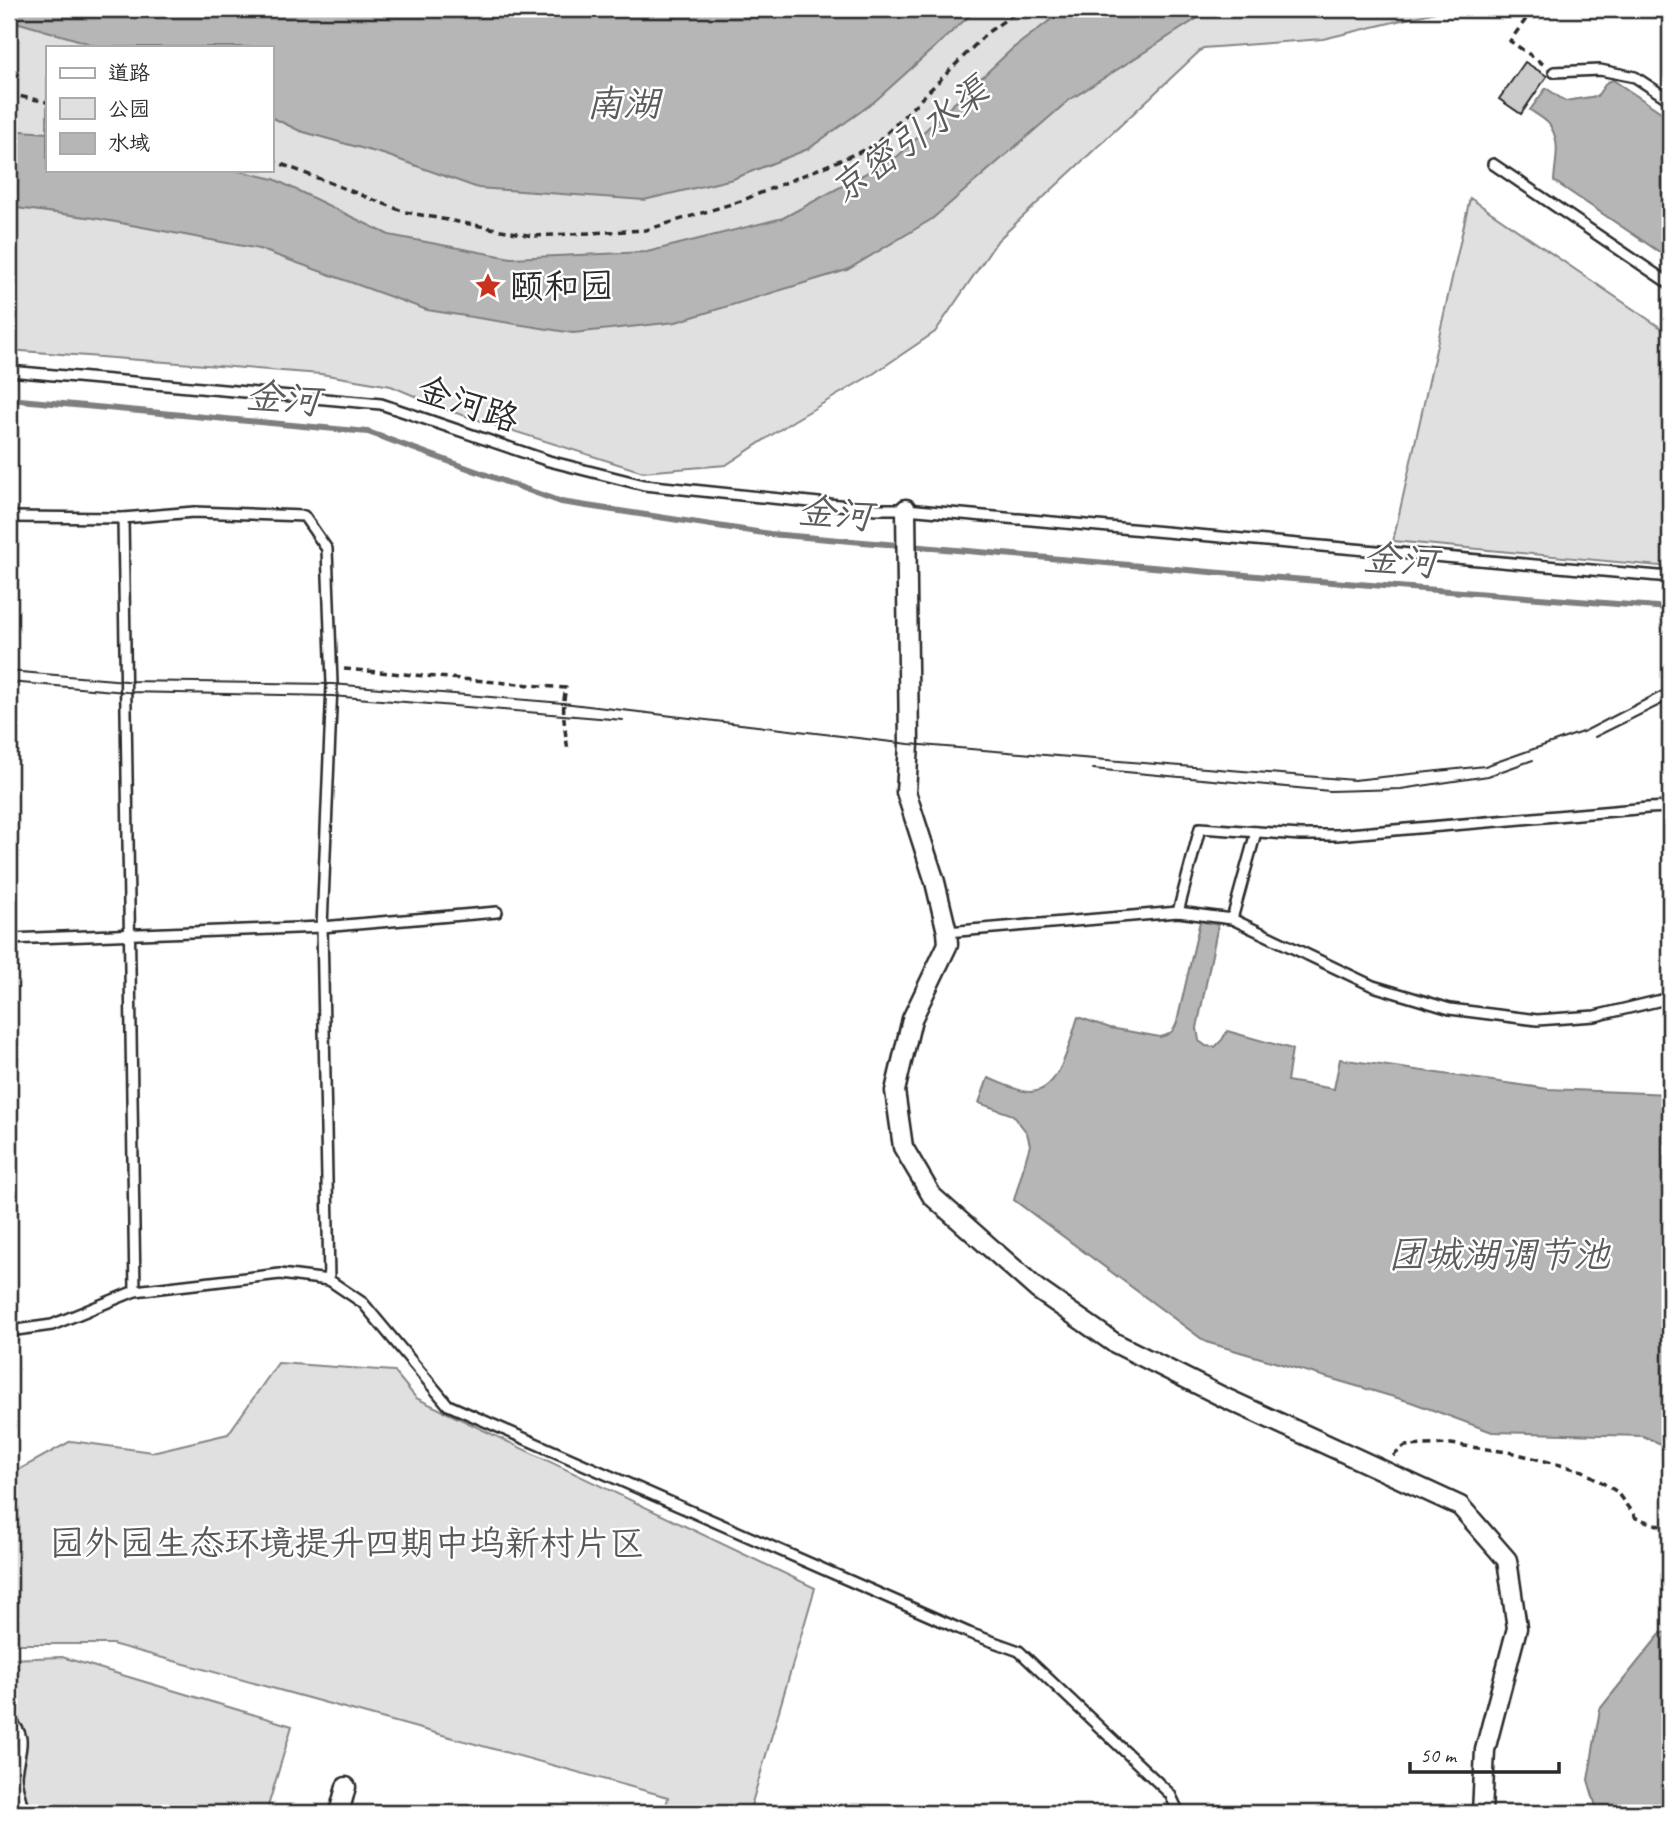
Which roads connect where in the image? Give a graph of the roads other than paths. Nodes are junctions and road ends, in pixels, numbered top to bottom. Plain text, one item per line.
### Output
1 (1554, 72) road end
2 (1670, 100) edge
3 (1493, 164) dead end
4 (1670, 284) edge
5 (9, 372) edge
6 (9, 517) edge
7 (123, 518) junction
8 (906, 518) junction
9 (1670, 577) edge
10 (1670, 807) edge
11 (1256, 832) junction
12 (497, 912) dead end
13 (1178, 912) junction
14 (1232, 919) junction
15 (322, 927) junction
16 (947, 932) junction
17 (131, 934) junction
18 (9, 939) edge
19 (1670, 998) edge
20 (328, 1280) junction
21 (135, 1291) junction
22 (9, 1331) edge
23 (9, 1719) edge
24 (346, 1787) dead end
25 (24, 1813) edge
26 (339, 1813) edge
27 (1179, 1813) edge
28 (1482, 1813) edge

1 - 2 lane
3 - 4 lane
5 - 8 lane, 金河路
6 - 7 lane
7 - 15 lane
7 - 17 lane
8 - 9 lane, 金河路
8 - 16 street
10 - 11 lane
11 - 13 lane
11 - 14 lane
12 - 15 lane
13 - 14 lane
13 - 16 lane
14 - 19 lane
15 - 17 lane
15 - 20 lane
16 - 28 street
17 - 18 lane
17 - 21 lane
20 - 21 lane
20 - 27 lane
21 - 22 lane
23 - 25 lane
24 - 26 street

